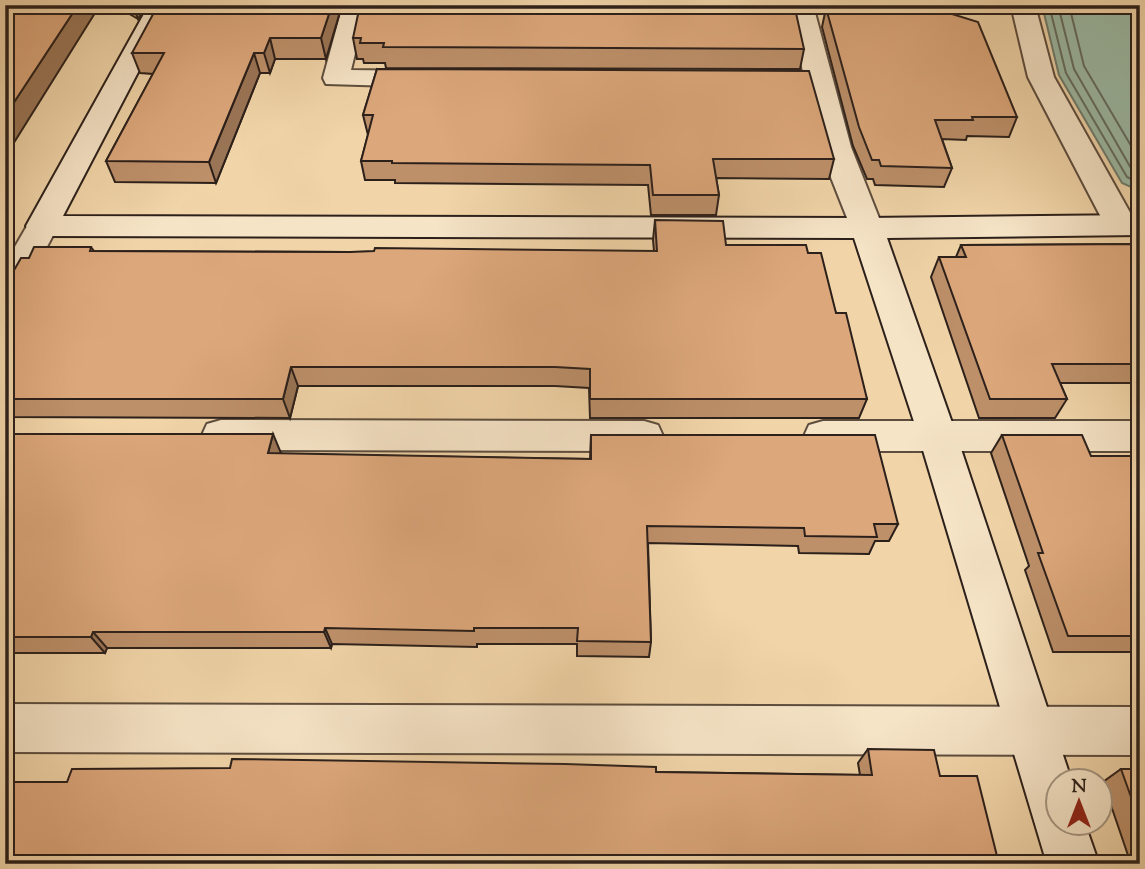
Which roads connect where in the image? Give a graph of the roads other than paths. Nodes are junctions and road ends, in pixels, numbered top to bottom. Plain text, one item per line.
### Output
1 (161, 5) edge
2 (355, 5) edge
3 (801, 5) edge
4 (1023, 5) edge
5 (446, 79) edge
6 (736, 80) edge
7 (818, 80) junction
8 (1130, 225) edge
9 (867, 228) junction
10 (27, 235) edge
11 (5, 295) edge
12 (186, 435) edge
13 (673, 436) edge
14 (785, 436) edge
15 (1140, 436) edge
16 (938, 437) junction
17 (5, 728) edge
18 (1031, 732) junction
19 (1140, 732) edge
20 (1044, 772) edge
21 (1065, 838) edge
22 (1073, 864) edge

1 - 10 street
2 - 5 street
3 - 7 street
4 - 8 street
6 - 7 street
7 - 9 street
8 - 9 street
9 - 10 street
9 - 16 street
10 - 11 street
12 - 13 street
14 - 16 street
15 - 16 street
16 - 18 street
17 - 18 street
18 - 19 street
18 - 20 street
21 - 22 street

